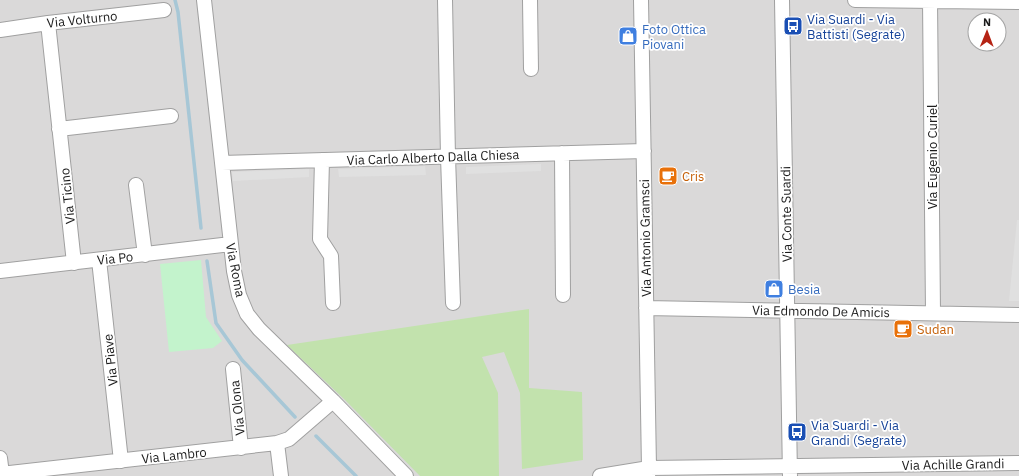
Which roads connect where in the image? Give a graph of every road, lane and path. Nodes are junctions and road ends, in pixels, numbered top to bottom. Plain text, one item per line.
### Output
1 (204, 0) edge
2 (445, 0) edge
3 (530, 0) edge
4 (641, 0) edge
5 (782, 0) edge
6 (855, 0) edge
7 (930, 0) edge
8 (1019, 2) edge
9 (164, 10) dead end
10 (48, 23) junction
11 (0, 30) edge
12 (531, 69) dead end
13 (171, 116) dead end
14 (59, 129) junction
15 (644, 151) junction
16 (562, 154) junction
17 (448, 157) junction
18 (322, 160) junction
19 (222, 163) junction
20 (136, 185) dead end
21 (231, 244) junction
22 (145, 255) junction
23 (99, 260) junction
24 (74, 263) junction
25 (0, 271) edge
26 (563, 295) dead end
27 (333, 303) dead end
28 (453, 303) dead end
29 (646, 308) junction
30 (787, 310) junction
31 (933, 313) junction
32 (1019, 315) edge
33 (233, 369) dead end
34 (334, 401) junction
35 (277, 443) junction
36 (241, 448) junction
37 (0, 458) edge
38 (121, 461) junction
39 (1019, 463) edge
40 (790, 471) edge
41 (648, 472) edge
42 (1, 474) edge
43 (281, 476) edge
44 (406, 476) edge
45 (600, 476) edge

1 - 19 street, Via Roma
2 - 17 street
3 - 12 street
4 - 15 street, Via Antonio Gramsci
5 - 30 street, Via Conte Suardi
6 - 7 street
7 - 8 street
7 - 31 street, Via Eugenio Curiel
9 - 10 street, Via Volturno
10 - 11 street, Via Volturno
10 - 14 street, Via Ticino
13 - 14 street
14 - 24 street, Via Ticino
15 - 16 street, Via Carlo Alberto Dalla Chiesa
15 - 29 street, Via Antonio Gramsci
16 - 17 street, Via Carlo Alberto Dalla Chiesa
16 - 26 street
17 - 18 street, Via Carlo Alberto Dalla Chiesa
17 - 28 street
18 - 19 street, Via Carlo Alberto Dalla Chiesa
18 - 27 street
19 - 21 street, Via Roma
20 - 22 street
21 - 22 street, Via Po
21 - 34 street, Via Roma
22 - 23 street, Via Po
23 - 24 street, Via Po
23 - 38 street, Via Piave
24 - 25 street, Via Po
29 - 30 street, Via Edmondo De Amicis
29 - 41 street, Via Antonio Gramsci
30 - 31 street, Via Edmondo De Amicis
30 - 40 street, Via Conte Suardi
31 - 32 street, Via Edmondo De Amicis
33 - 36 street, Via Olona
34 - 35 street, Via Lambro
34 - 44 street, Via Roma
35 - 36 street, Via Lambro
35 - 43 street
36 - 38 street, Via Lambro
37 - 42 street
38 - 42 street, Via Lambro
39 - 40 street, Via Achille Grandi
40 - 41 street, Via Achille Grandi
41 - 45 street, Via Achille Grandi

